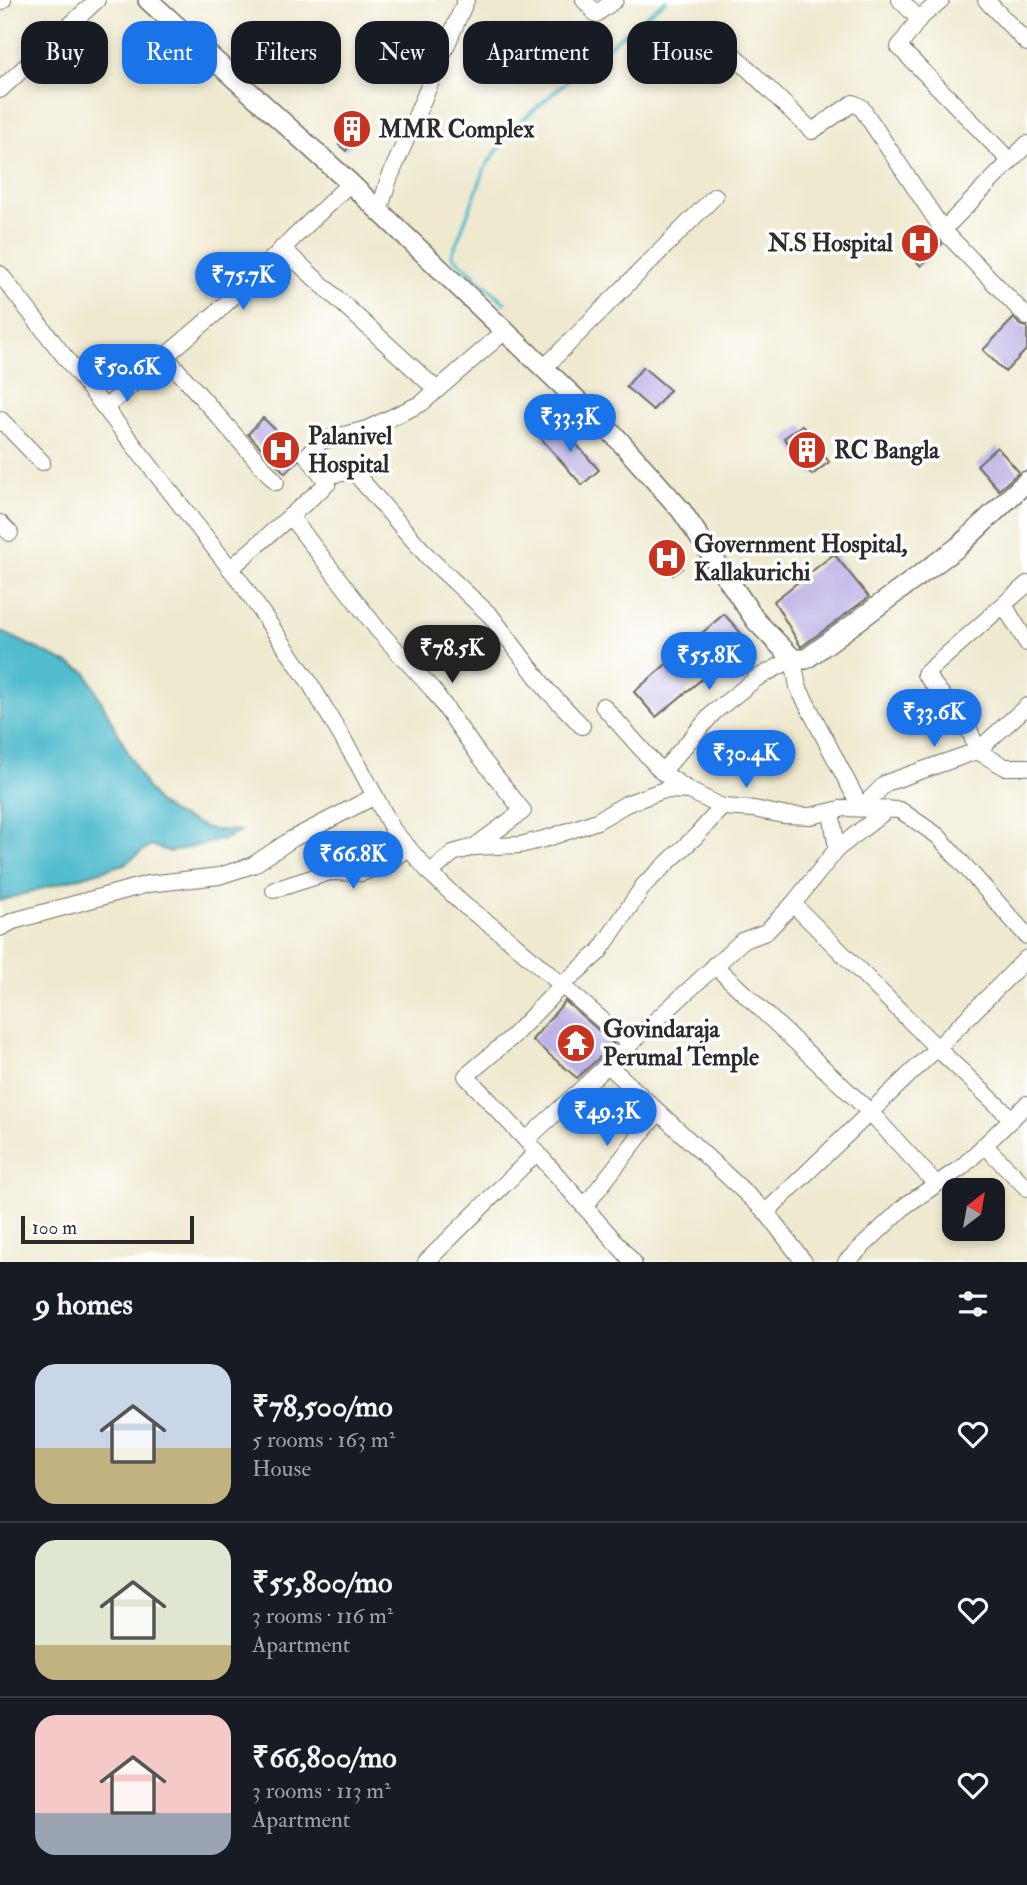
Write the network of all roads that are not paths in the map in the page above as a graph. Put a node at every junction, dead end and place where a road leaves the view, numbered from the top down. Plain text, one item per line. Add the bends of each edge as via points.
1 (97, 0) edge
2 (148, 0) edge
3 (466, 0) edge
4 (584, 0) edge
5 (615, 0) edge
6 (900, 0) edge
7 (941, 0) edge
8 (986, 0) edge
9 (919, 19) junction
10 (1027, 43) edge
11 (737, 59) edge
12 (0, 90) edge
13 (1027, 144) edge
14 (1010, 161) junction
15 (350, 183) junction
16 (715, 196) dead end
17 (379, 211) junction
18 (943, 230) junction
19 (282, 248) junction
20 (0, 274) edge
21 (13, 292) junction
22 (0, 303) edge
23 (1027, 317) edge
24 (505, 331) junction
25 (165, 356) junction
26 (544, 368) junction
27 (437, 390) junction
28 (106, 407) junction
29 (0, 419) edge
30 (42, 462) dead end
31 (322, 475) junction
32 (1027, 481) edge
33 (276, 482) dead end
34 (290, 516) junction
35 (230, 569) junction
36 (1027, 584) edge
37 (1003, 605) junction
38 (1027, 643) edge
39 (793, 659) junction
40 (603, 706) dead end
41 (1027, 706) edge
42 (582, 726) dead end
43 (977, 751) junction
44 (1027, 767) edge
45 (662, 772) junction
46 (690, 791) junction
47 (375, 796) junction
48 (722, 807) junction
49 (861, 808) junction
50 (888, 809) junction
51 (831, 812) junction
52 (408, 847) junction
53 (474, 847) junction
54 (837, 849) junction
55 (430, 873) junction
56 (274, 890) dead end
57 (793, 904) junction
58 (0, 928) edge
59 (1027, 936) edge
60 (1027, 958) edge
61 (715, 965) junction
62 (561, 986) junction
63 (630, 1044) junction
64 (937, 1048) junction
65 (607, 1065) junction
66 (1027, 1104) edge
67 (658, 1112) junction
68 (870, 1112) junction
69 (1011, 1118) junction
70 (984, 1145) junction
71 (532, 1146) junction
72 (936, 1184) junction
73 (1027, 1188) edge
74 (584, 1206) junction
75 (766, 1212) junction
76 (426, 1262) edge
77 (633, 1262) edge
78 (804, 1262) edge
79 (846, 1262) edge

1 - 12 street
2 - 15 main road
3 - 17 street
4 - 5 street via 596,13
6 - 9 street
7 - 9 street
8 - 10 street
9 - 14 street via 899,47
11 - 18 street via 812,131 853,103 861,107
13 - 14 street
14 - 18 street
15 - 17 main road
15 - 19 street
16 - 26 street
17 - 24 main road
18 - 23 street
19 - 25 street
19 - 27 street
20 - 21 street
21 - 22 street
21 - 28 street
24 - 26 main road
24 - 27 street
25 - 28 street
25 - 33 street
26 - 39 main road via 617,438 681,510 756,621
27 - 31 street via 422,403 368,429 321,441 307,456
28 - 35 street
29 - 30 street
31 - 34 street via 328,483
31 - 42 street via 354,472 429,558 491,616 547,690
32 - 39 main road via 958,547 806,659
34 - 35 street
34 - 53 street via 377,630 433,690 523,811
35 - 47 street via 308,680
36 - 37 street
37 - 38 street
37 - 43 street via 925,674 970,728
39 - 45 street via 757,678 714,712
39 - 49 street via 799,687
40 - 45 street
41 - 43 street
43 - 44 street via 1005,767
43 - 49 street via 886,783
45 - 46 street
46 - 48 street
46 - 53 street via 664,790 548,838 520,845
47 - 52 street
47 - 58 street via 253,865 219,876 148,884
48 - 51 street via 783,815
48 - 62 street via 644,886 599,952
49 - 50 street
49 - 51 street
50 - 54 street
50 - 59 street via 900,810 938,836
51 - 54 street
52 - 55 street
52 - 56 street via 392,861 361,873 330,872
53 - 55 street via 453,853
54 - 57 street
55 - 62 street
57 - 61 street via 766,932 742,941
57 - 64 street
60 - 64 street
61 - 63 street
61 - 68 street
62 - 63 street
62 - 71 street via 466,1076
63 - 65 street
64 - 68 street
64 - 69 street
65 - 67 street
65 - 71 street
66 - 69 street
67 - 74 street
67 - 75 street
68 - 72 street
68 - 75 street
69 - 70 street
70 - 72 street
70 - 73 street
71 - 74 street
71 - 76 street
72 - 79 street via 906,1205
74 - 77 street
75 - 78 street

